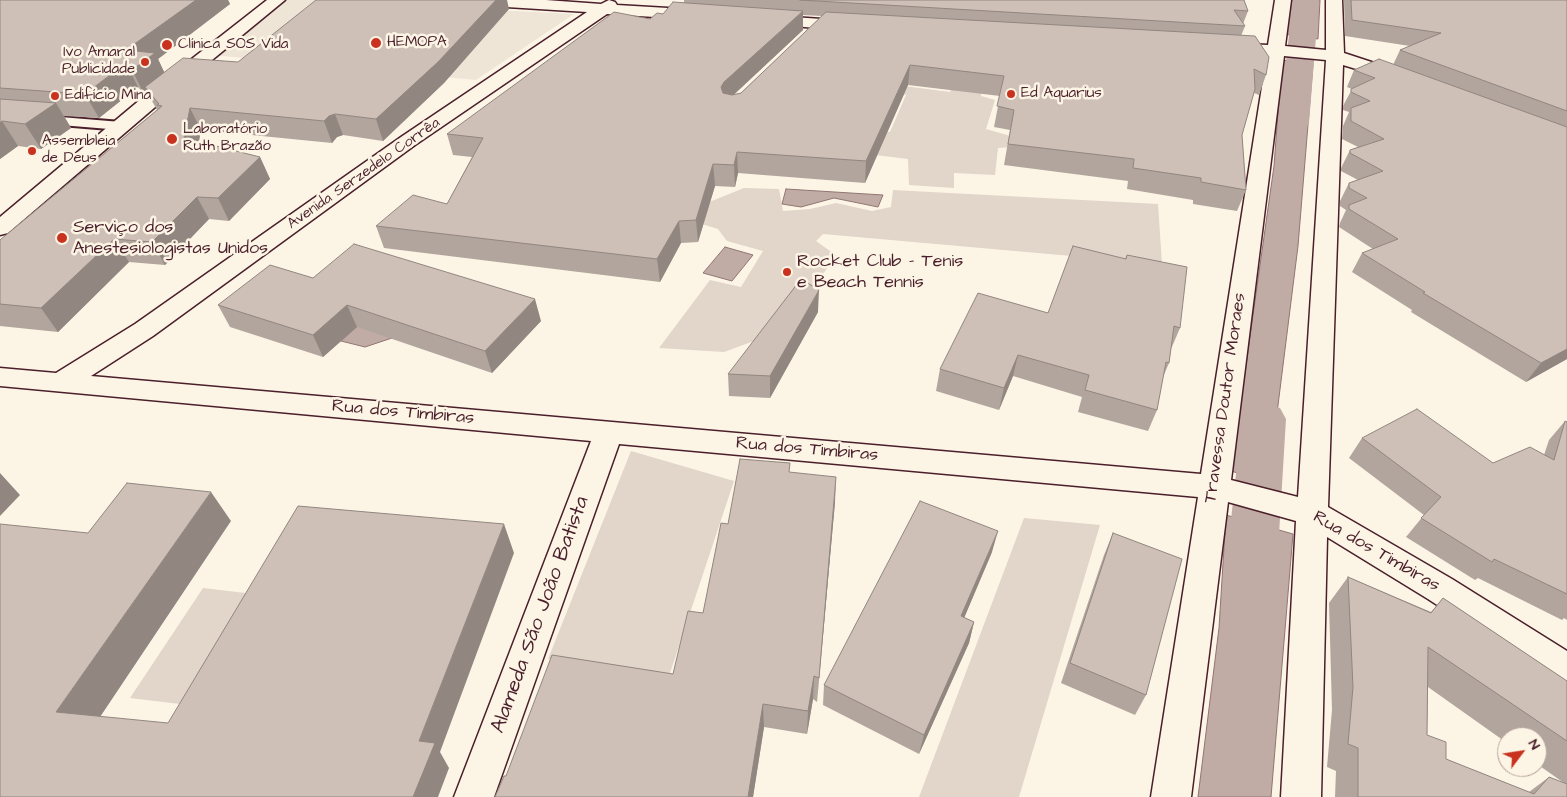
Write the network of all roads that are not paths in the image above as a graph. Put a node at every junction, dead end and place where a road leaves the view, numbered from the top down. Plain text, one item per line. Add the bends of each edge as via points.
1 (277, 0) edge
2 (474, 0) edge
3 (1283, 0) edge
4 (1334, 0) edge
5 (609, 4) edge
6 (722, 17) edge
7 (752, 19) edge
8 (821, 24) junction
9 (871, 27) edge
10 (808, 37) edge
11 (1207, 47) edge
12 (1276, 51) junction
13 (1335, 56) junction
14 (1413, 82) edge
15 (0, 116) edge
16 (121, 126) junction
17 (0, 228) edge
18 (0, 377) edge
19 (62, 381) junction
20 (609, 432) junction
21 (1214, 487) junction
22 (1312, 513) junction
23 (1567, 670) edge
24 (474, 797) edge
25 (1172, 797) edge
26 (1301, 797) edge

1 - 16 street
2 - 5 street
3 - 12 street, Travessa Doutor Moraes
4 - 13 street
5 - 6 street
5 - 19 street, Avenida Serzedelo Corrêa via 408,141 144,330
7 - 8 street
8 - 9 street
8 - 10 street
11 - 12 street
12 - 13 street
12 - 21 street, Travessa Doutor Moraes
13 - 14 street
13 - 22 street
15 - 16 lane
16 - 17 street
18 - 19 street, Rua dos Timbiras
19 - 20 street, Rua dos Timbiras
20 - 21 street, Rua dos Timbiras
20 - 24 street, Alameda São João Batista
21 - 22 street, Rua dos Timbiras
21 - 25 street, Travessa Doutor Moraes
22 - 23 street, Rua dos Timbiras
22 - 26 street

